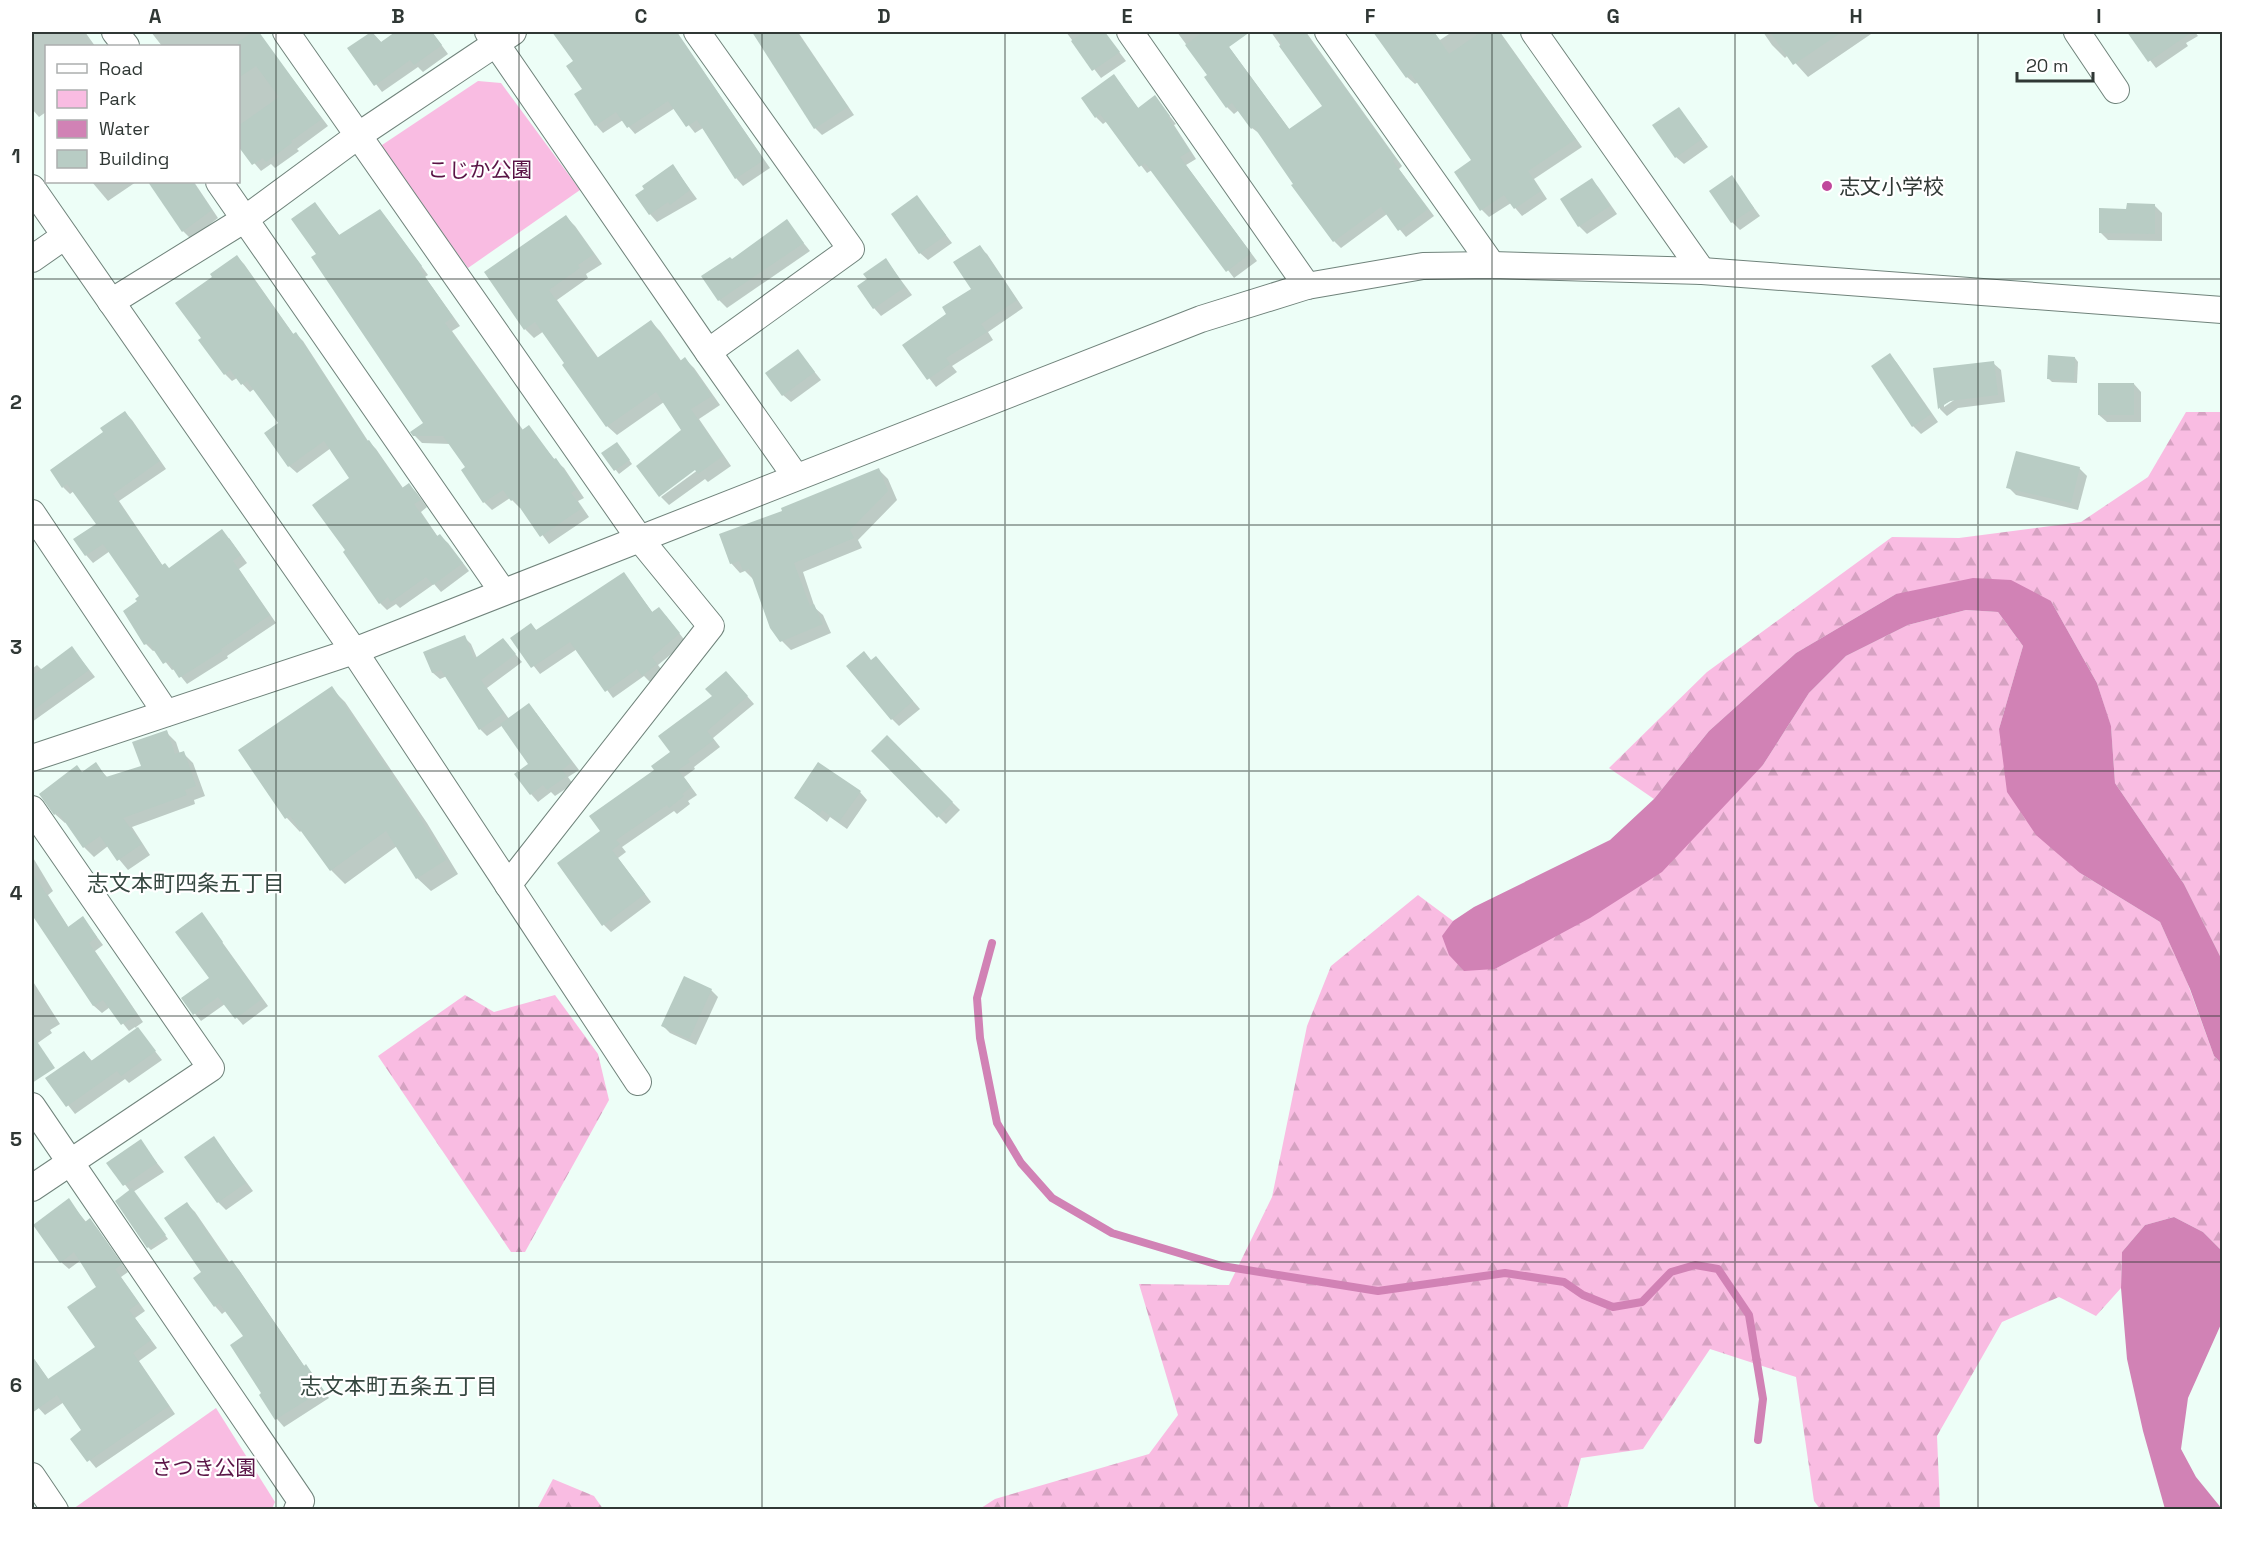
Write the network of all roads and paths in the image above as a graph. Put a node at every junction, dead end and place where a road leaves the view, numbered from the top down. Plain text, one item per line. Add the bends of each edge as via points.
1 (115, 32) edge
2 (286, 32) edge
3 (697, 32) edge
4 (1130, 32) edge
5 (1328, 32) edge
6 (1534, 32) edge
7 (2080, 33) edge
8 (499, 35) edge
9 (125, 45) edge
10 (2116, 90) dead end
11 (359, 135) junction
12 (220, 183) edge
13 (32, 188) edge
14 (245, 219) junction
15 (65, 236) junction
16 (32, 259) edge
17 (1492, 265) junction
18 (1702, 271) junction
19 (1307, 286) junction
20 (111, 302) junction
21 (2223, 310) edge
22 (708, 352) junction
23 (796, 477) junction
24 (32, 513) edge
25 (639, 538) junction
26 (503, 592) junction
27 (354, 651) junction
28 (166, 713) junction
29 (32, 758) edge
30 (32, 809) edge
31 (508, 885) junction
32 (638, 1082) dead end
33 (32, 1106) edge
34 (70, 1162) junction
35 (32, 1188) edge
36 (32, 1476) edge
37 (55, 1509) edge
38 (297, 1509) edge

1 - 9 street
2 - 11 street
3 - 22 street via 851,249
4 - 19 street
5 - 17 street
6 - 18 street
7 - 10 street
8 - 11 street
8 - 22 street
11 - 14 street
11 - 25 street
12 - 14 street
13 - 15 street
14 - 20 street
14 - 26 street
15 - 16 street
15 - 20 street
17 - 18 street
17 - 19 street via 1423,266
18 - 21 street
19 - 23 street via 1201,319
20 - 27 street
22 - 23 street
23 - 25 street
24 - 28 street
25 - 26 street
25 - 31 street via 711,626
26 - 27 street
27 - 28 street
27 - 31 street
28 - 29 street
30 - 34 street via 211,1068
31 - 32 street
33 - 34 street
34 - 35 street
34 - 38 street via 302,1501
36 - 37 street

